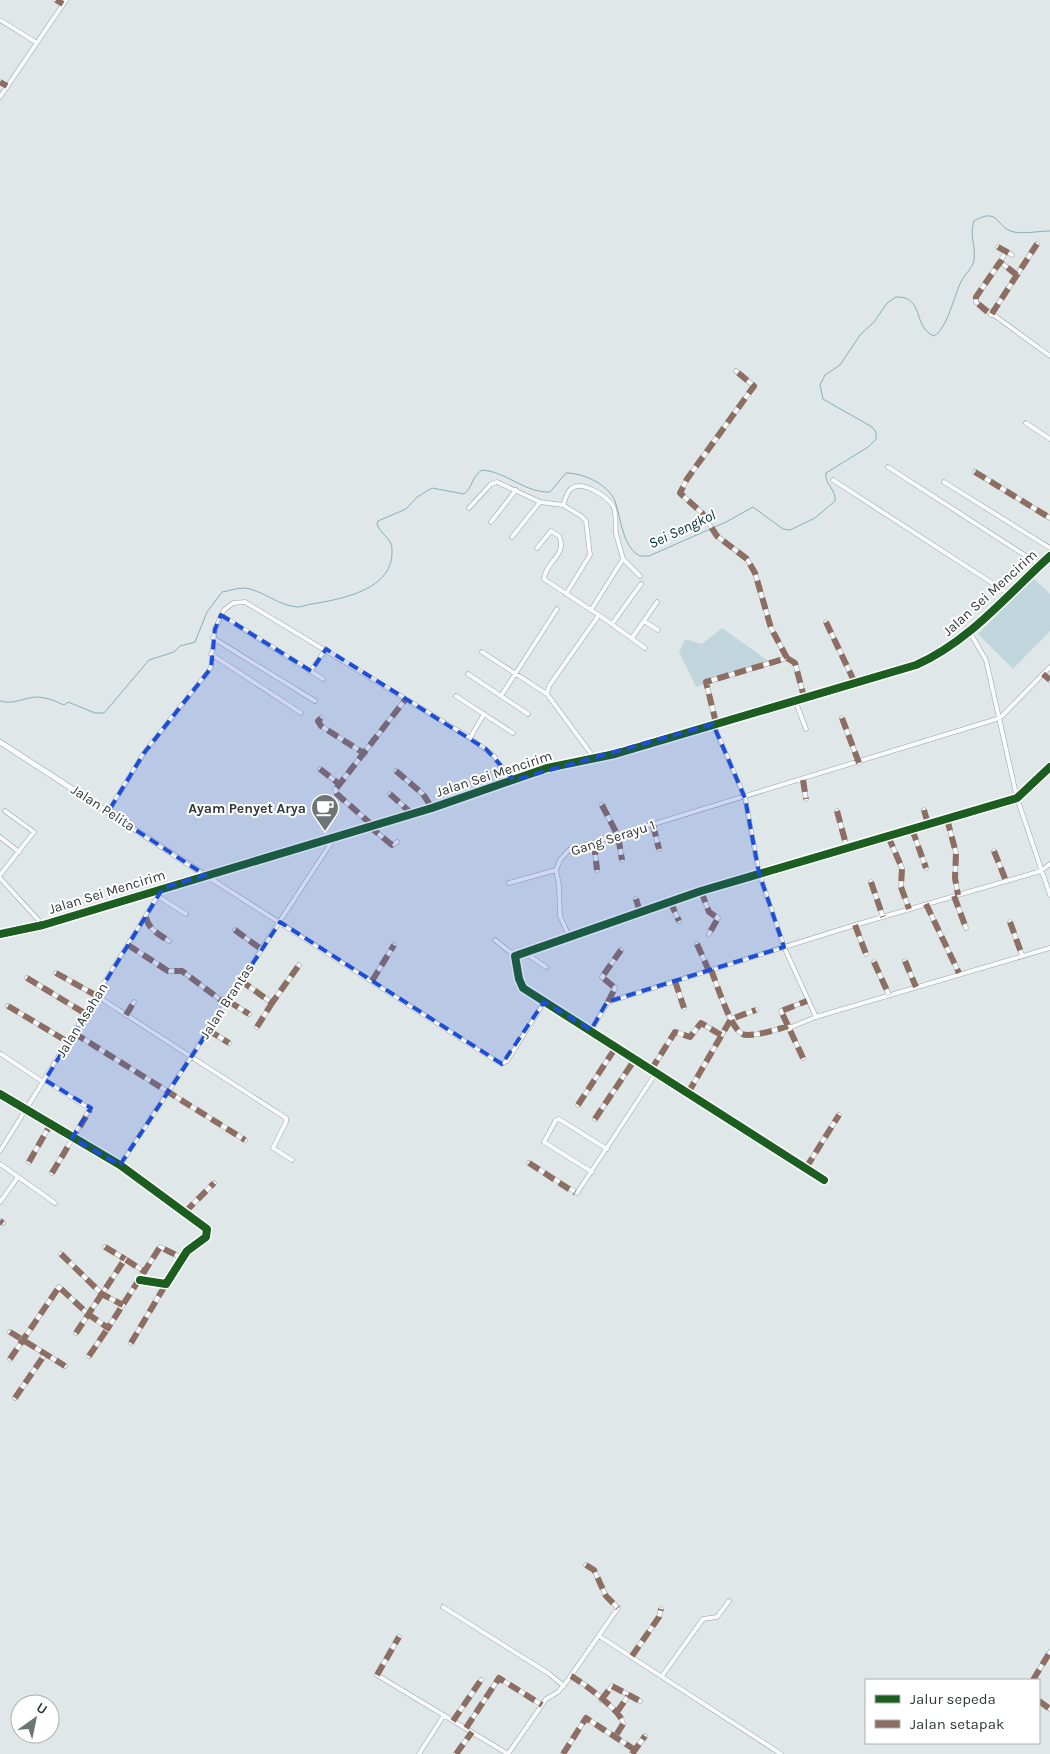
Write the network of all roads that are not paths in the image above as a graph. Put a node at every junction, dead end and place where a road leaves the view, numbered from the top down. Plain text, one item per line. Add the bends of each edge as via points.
1 (56, 0) edge
2 (64, 2) edge
3 (0, 20) edge
4 (37, 43) junction
5 (0, 82) edge
6 (7, 86) junction
7 (0, 97) edge
8 (1037, 244) dead end
9 (998, 247) dead end
10 (1006, 251) junction
11 (1012, 254) dead end
12 (1000, 262) junction
13 (1017, 275) junction
14 (991, 315) junction
15 (1050, 356) edge
16 (736, 370) dead end
17 (1026, 423) dead end
18 (1050, 439) edge
19 (888, 467) dead end
20 (975, 472) dead end
21 (833, 480) dead end
22 (944, 482) dead end
23 (516, 490) junction
24 (540, 502) junction
25 (563, 505) junction
26 (469, 508) dead end
27 (1050, 518) edge
28 (490, 522) dead end
29 (512, 537) dead end
30 (537, 548) dead end
31 (1050, 548) edge
32 (1050, 556) edge
33 (623, 560) junction
34 (1040, 565) junction
35 (640, 576) dead end
36 (641, 584) dead end
37 (566, 594) junction
38 (1009, 594) junction
39 (657, 602) dead end
40 (557, 609) dead end
41 (591, 610) junction
42 (221, 615) junction
43 (599, 615) junction
44 (644, 621) junction
45 (826, 622) dead end
46 (612, 624) junction
47 (658, 630) dead end
48 (969, 631) junction
49 (213, 638) junction
50 (632, 638) junction
51 (646, 648) dead end
52 (326, 649) junction
53 (482, 652) dead end
54 (211, 654) junction
55 (787, 658) junction
56 (1050, 667) edge
57 (312, 671) junction
58 (515, 673) junction
59 (468, 674) dead end
60 (1043, 674) junction
61 (323, 679) dead end
62 (1050, 680) edge
63 (855, 683) junction
64 (547, 694) junction
65 (456, 696) dead end
66 (501, 696) junction
67 (804, 697) junction
68 (405, 700) junction
69 (794, 700) junction
70 (315, 701) dead end
71 (301, 713) dead end
72 (484, 714) junction
73 (528, 714) dead end
74 (321, 718) dead end
75 (842, 718) dead end
76 (1000, 718) junction
77 (715, 723) junction
78 (806, 729) dead end
79 (513, 734) dead end
80 (470, 738) junction
81 (0, 742) edge
82 (365, 754) junction
83 (595, 759) junction
84 (859, 763) junction
85 (1050, 767) edge
86 (320, 769) dead end
87 (396, 771) dead end
88 (514, 780) junction
89 (803, 780) junction
90 (339, 784) junction
91 (390, 794) dead end
92 (745, 798) junction
93 (1017, 798) junction
94 (806, 799) dead end
95 (602, 805) dead end
96 (432, 808) junction
97 (924, 810) dead end
98 (837, 811) dead end
99 (5, 812) dead end
100 (108, 812) junction
101 (411, 813) junction
102 (947, 819) junction
103 (928, 824) junction
104 (654, 825) junction
105 (370, 826) junction
106 (912, 829) junction
107 (335, 836) junction
108 (618, 836) junction
109 (888, 836) junction
110 (0, 838) edge
111 (397, 842) dead end
112 (594, 843) junction
113 (847, 848) junction
114 (659, 849) dead end
115 (994, 851) dead end
116 (19, 852) junction
117 (622, 860) dead end
118 (1050, 864) edge
119 (926, 868) dead end
120 (556, 870) junction
121 (597, 870) dead end
122 (1041, 871) junction
123 (759, 874) junction
124 (205, 875) junction
125 (0, 876) edge
126 (1006, 881) junction
127 (872, 882) dead end
128 (509, 883) dead end
129 (163, 888) junction
130 (701, 891) junction
131 (1050, 895) edge
132 (956, 896) junction
133 (159, 897) junction
134 (636, 899) dead end
135 (670, 901) junction
136 (926, 904) junction
137 (909, 910) junction
138 (640, 912) junction
139 (186, 914) dead end
140 (146, 917) junction
141 (883, 917) junction
142 (679, 921) dead end
143 (280, 922) junction
144 (1010, 922) dead end
145 (43, 925) junction
146 (855, 925) junction
147 (966, 928) dead end
148 (235, 930) dead end
149 (0, 934) edge
150 (708, 934) dead end
151 (569, 936) junction
152 (169, 940) dead end
153 (495, 940) dead end
154 (696, 944) dead end
155 (128, 945) junction
156 (394, 945) dead end
157 (784, 947) junction
158 (262, 948) junction
159 (1050, 948) edge
160 (621, 950) dead end
161 (525, 953) junction
162 (866, 954) dead end
163 (1022, 955) junction
164 (515, 956) junction
165 (904, 961) dead end
166 (874, 962) dead end
167 (298, 964) dead end
168 (546, 967) dead end
169 (710, 971) junction
170 (56, 972) dead end
171 (959, 973) junction
172 (27, 978) dead end
173 (240, 980) junction
174 (372, 981) junction
175 (675, 981) junction
176 (916, 987) junction
177 (889, 995) junction
178 (97, 996) junction
179 (807, 1001) junction
180 (134, 1002) dead end
181 (227, 1002) junction
182 (544, 1002) junction
183 (608, 1002) junction
184 (272, 1003) junction
185 (8, 1006) dead end
186 (684, 1008) dead end
187 (756, 1010) dead end
188 (86, 1014) junction
189 (248, 1014) dead end
190 (126, 1015) junction
191 (816, 1017) junction
192 (731, 1019) junction
193 (257, 1027) dead end
194 (789, 1027) junction
195 (208, 1030) junction
196 (591, 1030) junction
197 (74, 1033) junction
198 (720, 1035) junction
199 (68, 1042) junction
200 (229, 1042) dead end
201 (616, 1047) junction
202 (1, 1054) edge
203 (191, 1056) junction
204 (803, 1058) dead end
205 (635, 1059) junction
206 (651, 1070) junction
207 (656, 1073) junction
208 (44, 1080) junction
209 (167, 1092) junction
210 (688, 1093) junction
211 (0, 1094) edge
212 (578, 1105) dead end
213 (25, 1110) junction
214 (839, 1115) dead end
215 (595, 1119) dead end
216 (50, 1125) junction
217 (72, 1138) junction
218 (245, 1140) dead end
219 (607, 1149) junction
220 (0, 1151) edge
221 (292, 1160) dead end
222 (28, 1162) dead end
223 (529, 1163) dead end
224 (0, 1164) edge
225 (120, 1165) junction
226 (806, 1168) junction
227 (592, 1172) junction
228 (52, 1173) dead end
229 (18, 1177) junction
230 (824, 1180) dead end
231 (214, 1183) dead end
232 (0, 1202) edge
233 (55, 1202) dead end
234 (185, 1212) junction
235 (105, 1247) dead end
236 (61, 1254) dead end
237 (182, 1258) junction
238 (125, 1259) junction
239 (145, 1272) junction
240 (140, 1280) junction
241 (166, 1284) junction
242 (102, 1294) junction
243 (123, 1306) junction
244 (88, 1314) junction
245 (108, 1328) junction
246 (10, 1332) dead end
247 (76, 1333) dead end
248 (23, 1340) junction
249 (131, 1343) dead end
250 (44, 1354) junction
251 (89, 1356) dead end
252 (10, 1359) dead end
253 (65, 1366) dead end
254 (15, 1398) dead end
255 (586, 1565) dead end
256 (729, 1602) dead end
257 (443, 1607) dead end
258 (661, 1609) dead end
259 (399, 1636) dead end
260 (599, 1636) junction
261 (1050, 1652) edge
262 (632, 1656) junction
263 (571, 1676) junction
264 (662, 1676) junction
265 (1034, 1679) edge
266 (480, 1680) dead end
267 (564, 1686) junction
268 (628, 1696) junction
269 (601, 1700) junction
270 (640, 1701) dead end
271 (542, 1705) junction
272 (617, 1712) junction
273 (444, 1715) junction
274 (453, 1721) junction
275 (466, 1728) junction
276 (472, 1732) junction
277 (645, 1736) dead end
278 (616, 1737) junction
279 (634, 1752) edge
280 (419, 1754) edge
281 (456, 1754) edge
282 (508, 1754) edge
283 (563, 1754) edge
284 (781, 1754) edge

1 - 2 street
2 - 4 street
3 - 4 street
4 - 6 street
5 - 6 street
6 - 7 street
8 - 13 street
9 - 10 street
10 - 11 street
10 - 12 street
12 - 13 street
12 - 14 street via 975,300
13 - 14 street
14 - 15 street
16 - 55 street via 754,386 680,490 712,530 747,559 755,573 771,628
17 - 18 street
19 - 34 street
20 - 27 street
21 - 38 street
22 - 31 street
23 - 24 street
23 - 26 street via 494,482
23 - 28 street
24 - 25 street
24 - 29 street
25 - 33 street via 569,491 575,487 584,487 611,503
25 - 37 street via 586,521 590,551
30 - 37 street via 551,531 559,536 561,551 544,579
32 - 34 street, Jalan Sei Mencirim
33 - 35 street
33 - 41 street
34 - 38 street, Jalan Sei Mencirim
36 - 46 street
37 - 41 street
38 - 48 street, Jalan Sei Mencirim
39 - 44 street
40 - 58 street
41 - 43 street
42 - 49 street
42 - 52 street via 233,603 245,602
42 - 57 street
43 - 46 street
43 - 64 street via 549,686
44 - 47 street
44 - 50 street
45 - 63 street
46 - 50 street
48 - 63 street, Jalan Sei Mencirim via 930,659
48 - 76 street via 986,660
49 - 54 street
49 - 70 street
50 - 51 street
52 - 57 street
52 - 68 street
53 - 58 street
54 - 71 street
54 - 100 street via 210,668 204,679 144,753
55 - 67 street via 795,663
55 - 77 street via 706,682
56 - 60 street
57 - 61 street
58 - 64 street
58 - 66 street
59 - 66 street
60 - 62 street
60 - 76 street
63 - 67 street, Jalan Sei Mencirim
64 - 83 street
65 - 72 street
66 - 73 street
67 - 69 street, Jalan Sei Mencirim
68 - 80 street
68 - 82 street
69 - 77 street, Jalan Sei Mencirim
69 - 78 street
72 - 79 street
72 - 80 street
74 - 82 street via 318,721 322,726
75 - 84 street
76 - 84 street, Gang Serayu 1
76 - 93 street
77 - 83 street, Jalan Sei Mencirim
77 - 92 street
80 - 88 street via 494,756
81 - 100 street, Jalan Pelita
82 - 90 street
83 - 88 street, Jalan Sei Mencirim via 547,768
84 - 89 street, Gang Serayu 1
85 - 93 street
86 - 90 street
87 - 96 street via 423,794
88 - 96 street, Jalan Sei Mencirim
89 - 92 street, Gang Serayu 1
89 - 94 street
90 - 105 street via 335,792
91 - 101 street
92 - 104 street, Gang Serayu 1
92 - 123 street
93 - 102 street
93 - 122 street
95 - 108 street
96 - 101 street, Jalan Sei Mencirim
97 - 103 street
98 - 113 street
99 - 116 street via 34,832
100 - 124 street, Jalan Pelita
101 - 105 street, Jalan Sei Mencirim
102 - 103 street
102 - 132 street via 956,852
103 - 106 street
104 - 108 street, Gang Serayu 1
104 - 114 street
105 - 107 street, Jalan Sei Mencirim
105 - 111 street via 392,845
106 - 109 street
106 - 119 street
107 - 124 street, Jalan Sei Mencirim
107 - 143 street, Jalan Brantas
108 - 112 street, Gang Serayu 1
108 - 117 street
109 - 113 street
109 - 137 street via 902,868 901,887
110 - 116 street
112 - 120 street, Gang Serayu 1 via 569,850
112 - 121 street
113 - 123 street
115 - 126 street
116 - 125 street
118 - 122 street
120 - 128 street
120 - 151 street via 560,885 560,916
122 - 126 street
122 - 131 street
123 - 130 street
123 - 157 street
124 - 129 street, Jalan Sei Mencirim
124 - 143 street
125 - 145 street
126 - 132 street
127 - 141 street
129 - 133 street, Jalan Asahan
129 - 145 street, Jalan Sei Mencirim
130 - 135 street
130 - 150 street via 709,912 718,918
132 - 136 street
132 - 147 street
133 - 139 street
133 - 140 street, Jalan Asahan
134 - 138 street
135 - 138 street
135 - 142 street
136 - 137 street
136 - 171 street
137 - 141 street
138 - 151 street
140 - 152 street via 148,925
140 - 155 street, Jalan Asahan
141 - 146 street
143 - 158 street, Jalan Brantas
143 - 174 street
144 - 163 street
145 - 149 street, Jalan Sei Mencirim
146 - 157 street
146 - 162 street
148 - 158 street
151 - 161 street
153 - 164 street
154 - 169 street
155 - 178 street, Jalan Asahan
155 - 181 street via 168,971 182,971
156 - 174 street
157 - 169 street
157 - 179 street
158 - 173 street, Jalan Brantas
159 - 163 street
160 - 183 street via 602,977 615,988
161 - 164 street
161 - 168 street
163 - 171 street
164 - 182 street via 520,984
165 - 176 street
166 - 177 street
167 - 184 street
169 - 175 street
169 - 192 street
170 - 178 street
171 - 176 street
172 - 188 street
173 - 181 street, Jalan Brantas
173 - 184 street
174 - 182 street via 502,1064
175 - 183 street
175 - 186 street
176 - 177 street
177 - 191 street
178 - 188 street, Jalan Asahan
178 - 190 street
179 - 191 street
179 - 194 street via 782,1011
180 - 190 street
181 - 189 street
181 - 195 street, Jalan Brantas
182 - 196 street
183 - 196 street
184 - 193 street
185 - 199 street
187 - 192 street
188 - 197 street, Jalan Asahan
190 - 203 street
191 - 194 street
192 - 194 street via 743,1034
192 - 198 street
194 - 204 street
195 - 200 street
195 - 203 street, Jalan Brantas
196 - 201 street
197 - 199 street, Jalan Asahan
197 - 209 street
198 - 206 street via 701,1023 690,1037 675,1032
198 - 210 street
199 - 208 street, Jalan Asahan
201 - 205 street
201 - 212 street
202 - 208 street
203 - 209 street, Jalan Brantas
203 - 221 street via 286,1118 273,1148
205 - 206 street
205 - 215 street
206 - 207 street
207 - 210 street
207 - 219 street
208 - 213 street, Jalan Asahan
208 - 217 street via 90,1108
209 - 218 street
209 - 225 street, Jalan Brantas
210 - 226 street
211 - 213 street
213 - 216 street
213 - 220 street, Jalan Asahan
214 - 226 street
216 - 217 street
216 - 222 street
217 - 225 street
217 - 228 street
219 - 227 street
219 - 227 street via 556,1120 544,1142
223 - 227 street via 575,1193
224 - 229 street
225 - 234 street
226 - 230 street
229 - 232 street
229 - 233 street
231 - 234 street
234 - 237 street via 208,1232
235 - 238 street
236 - 242 street
237 - 239 street via 161,1247
237 - 241 street
238 - 239 street
238 - 242 street
239 - 240 street
240 - 241 street
240 - 243 street
241 - 249 street
242 - 243 street
242 - 244 street
243 - 245 street
244 - 245 street
244 - 247 street
244 - 248 street via 59,1286
245 - 251 street
246 - 248 street
248 - 250 street
248 - 252 street
250 - 253 street
250 - 254 street
255 - 260 street via 594,1570 606,1596 618,1607
256 - 264 street via 717,1617 700,1622
257 - 267 street
258 - 262 street
259 - 273 street via 376,1675
260 - 262 street
260 - 263 street
261 - 265 street
262 - 264 street
263 - 267 street
263 - 269 street
264 - 284 street
266 - 274 street
267 - 271 street
268 - 269 street via 612,1686
268 - 270 street
268 - 272 street
269 - 272 street
271 - 275 street via 499,1678
271 - 282 street
272 - 278 street via 624,1721
273 - 274 street
273 - 280 street
274 - 275 street
275 - 276 street
276 - 281 street
276 - 282 street
277 - 279 street
278 - 279 street
278 - 283 street via 586,1718

